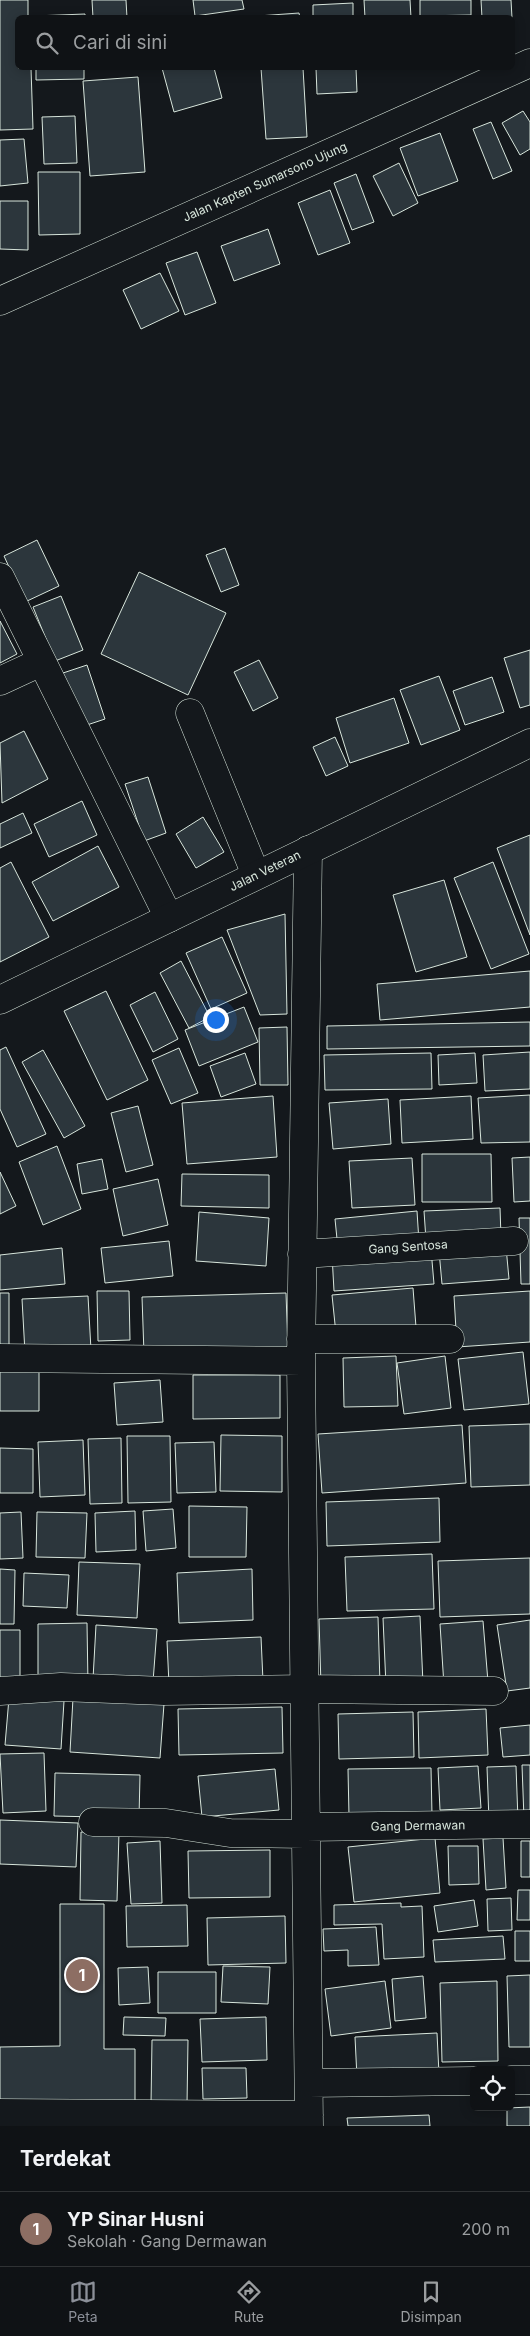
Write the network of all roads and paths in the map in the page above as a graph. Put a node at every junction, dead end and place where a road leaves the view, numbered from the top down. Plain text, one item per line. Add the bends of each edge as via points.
1 (530, 63) edge
2 (514, 70) edge
3 (515, 70) edge
4 (0, 300) edge
5 (0, 577) edge
6 (41, 662) junction
7 (0, 681) edge
8 (190, 712) dead end
9 (530, 743) edge
10 (308, 850) junction
11 (256, 876) junction
12 (168, 918) junction
13 (0, 1000) edge
14 (514, 1240) dead end
15 (302, 1254) junction
16 (450, 1340) dead end
17 (301, 1350) junction
18 (0, 1358) edge
19 (305, 1689) junction
20 (0, 1691) edge
21 (494, 1691) dead end
22 (93, 1822) dead end
23 (530, 1824) edge
24 (305, 1831) junction
25 (515, 2080) edge
26 (530, 2080) edge
27 (470, 2081) edge
28 (309, 2083) junction
29 (0, 2113) edge
30 (309, 2121) edge

1 - 3 street, Jalan Kapten Sumarsono Ujung
2 - 4 street, Jalan Kapten Sumarsono Ujung
5 - 6 street
6 - 7 street
6 - 12 street
8 - 11 street
9 - 10 street, Jalan Veteran
10 - 11 street, Jalan Veteran
10 - 15 street
11 - 12 street, Jalan Veteran
12 - 13 street, Jalan Veteran
14 - 15 street, Gang Sentosa
15 - 17 street
16 - 17 street
17 - 18 street
17 - 19 street
19 - 20 street via 164,1691 60,1687
19 - 21 street
19 - 24 street
22 - 24 street, Gang Dermawan via 166,1823 230,1833
23 - 24 street, Gang Dermawan
24 - 28 street
25 - 26 street
27 - 28 street
28 - 30 street
29 - 30 street

